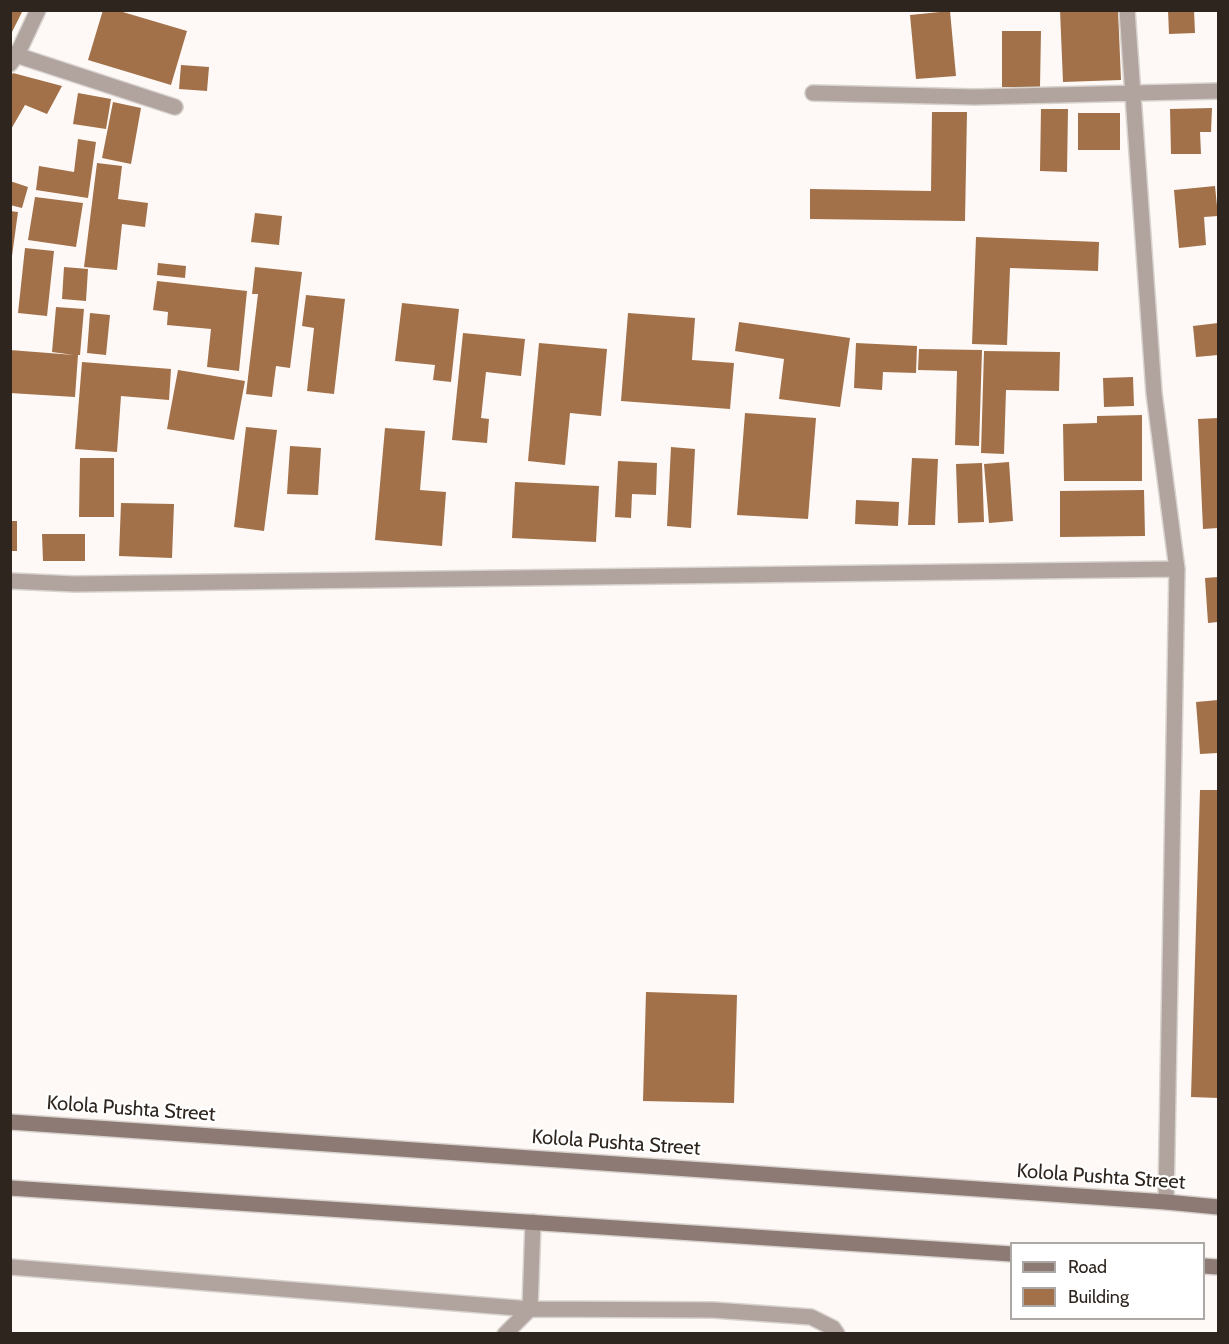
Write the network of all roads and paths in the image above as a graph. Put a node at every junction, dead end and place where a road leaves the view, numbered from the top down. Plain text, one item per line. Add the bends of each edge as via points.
1 (38, 10) edge
2 (1127, 10) edge
3 (13, 57) edge
4 (1218, 91) edge
5 (1134, 92) junction
6 (813, 93) dead end
7 (175, 107) dead end
8 (1177, 569) junction
9 (10, 581) edge
10 (10, 1122) edge
11 (10, 1188) edge
12 (1166, 1202) junction
13 (1218, 1207) edge
14 (533, 1222) junction
15 (1010, 1254) edge
16 (10, 1267) edge
17 (531, 1309) junction
18 (505, 1334) edge
19 (837, 1334) edge

1 - 3 street
2 - 5 street
3 - 7 street
4 - 5 street
5 - 6 street via 975,97
5 - 8 street via 1154,393
8 - 9 street via 75,584
8 - 12 street
10 - 12 main road, Kolola Pushta Street
11 - 14 main road
12 - 13 main road, Kolola Pushta Street
14 - 15 main road
14 - 17 street
16 - 17 street
17 - 18 street
17 - 19 street via 713,1310 811,1317

